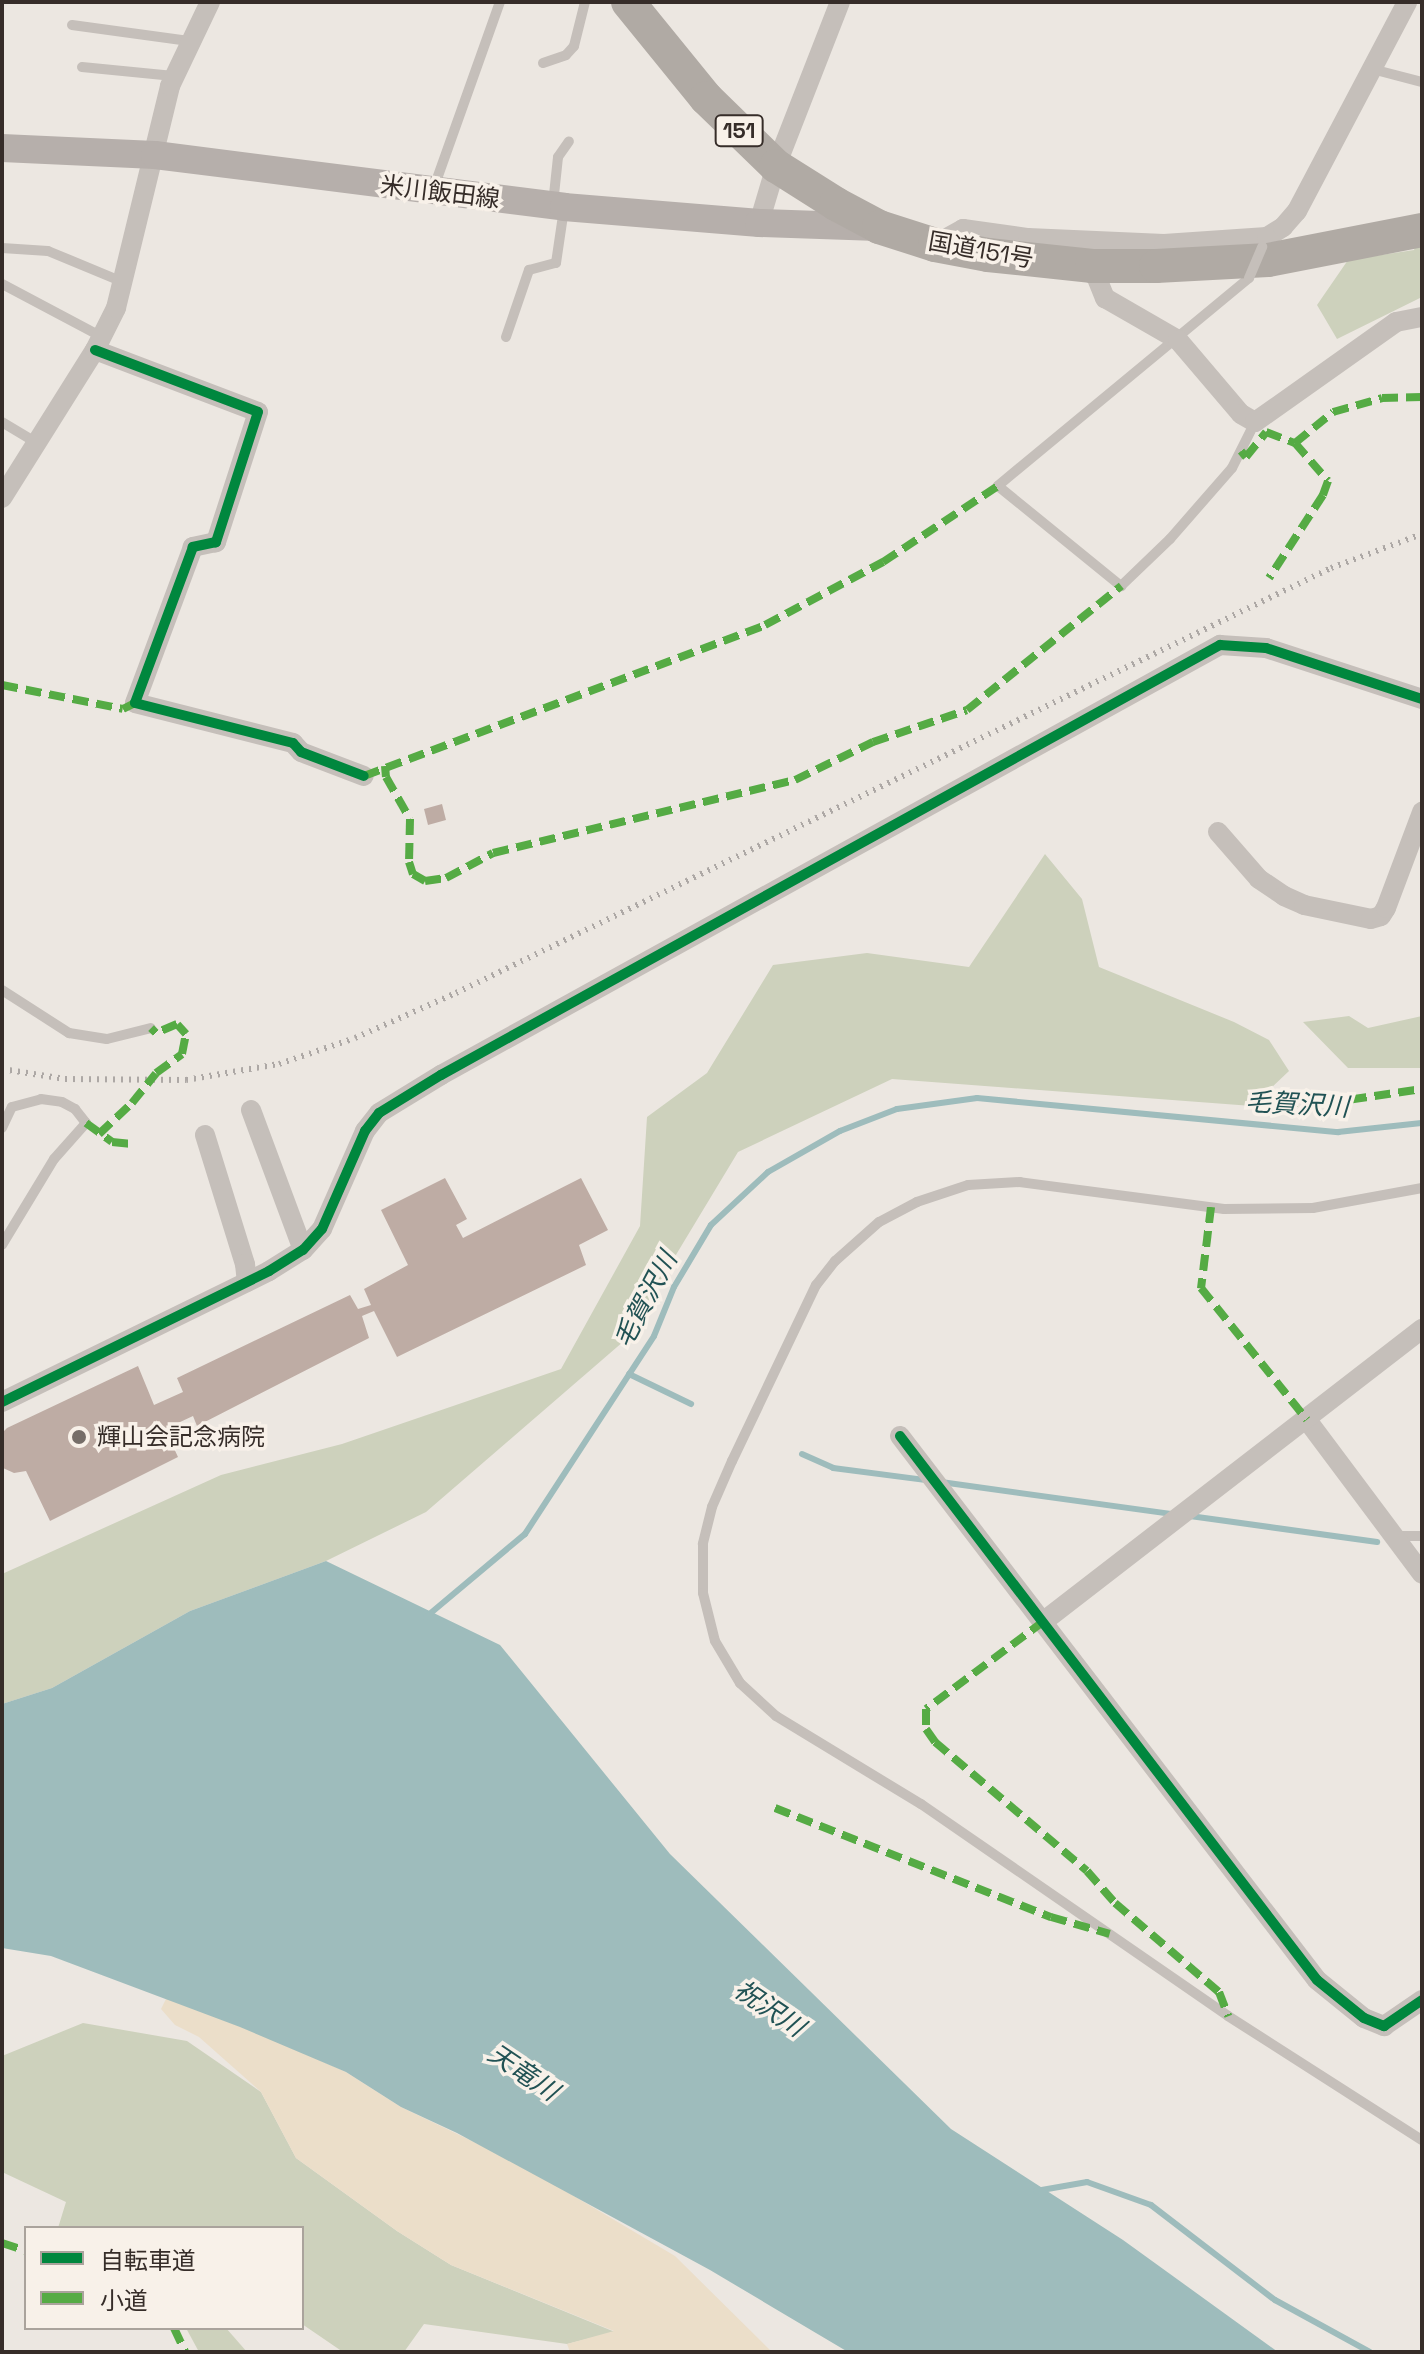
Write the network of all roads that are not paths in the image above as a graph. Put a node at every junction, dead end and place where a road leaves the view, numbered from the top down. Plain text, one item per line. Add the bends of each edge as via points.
1 (210, 2) edge
2 (500, 2) edge
3 (585, 2) edge
4 (628, 2) edge
5 (840, 2) edge
6 (1407, 2) edge
7 (72, 25) dead end
8 (189, 41) junction
9 (543, 63) dead end
10 (82, 67) dead end
11 (1370, 68) junction
12 (174, 76) junction
13 (1422, 82) edge
14 (569, 141) dead end
15 (2, 148) edge
16 (155, 155) junction
17 (776, 166) junction
18 (433, 192) junction
19 (559, 207) junction
20 (759, 223) junction
21 (879, 227) junction
22 (1422, 230) edge
23 (1264, 242) junction
24 (935, 245) junction
25 (2, 248) edge
26 (1092, 266) junction
27 (123, 282) junction
28 (2, 284) edge
29 (1422, 317) edge
30 (506, 337) dead end
31 (1178, 340) junction
32 (99, 344) junction
33 (2, 422) edge
34 (1255, 422) junction
35 (37, 443) junction
36 (2, 498) edge
37 (1422, 699) edge
38 (364, 776) dead end
39 (1422, 812) edge
40 (1218, 832) dead end
41 (2, 990) edge
42 (151, 1028) dead end
43 (251, 1110) dead end
44 (2, 1128) edge
45 (205, 1135) dead end
46 (1422, 1188) edge
47 (2, 1245) edge
48 (303, 1250) junction
49 (247, 1282) junction
50 (1422, 1329) edge
51 (2, 1402) edge
52 (1307, 1420) junction
53 (900, 1436) dead end
54 (1392, 1536) junction
55 (1422, 1536) edge
56 (1422, 1574) edge
57 (1044, 1621) junction
58 (1422, 2000) edge
59 (1422, 2140) edge

1 - 8 street
2 - 18 lane
3 - 9 lane via 574,46 555,61
4 - 17 highway, 国道151号 / 151 via 706,98
5 - 17 street
6 - 11 street
7 - 8 lane
8 - 12 street
10 - 12 lane
11 - 13 lane
11 - 23 street via 1297,211
12 - 16 street
14 - 19 lane via 558,157
15 - 16 main road, 米川飯田線
16 - 18 main road, 米川飯田線
16 - 27 street via 145,177
17 - 20 street
17 - 21 highway, 国道151号 / 151
18 - 19 main road, 米川飯田線
19 - 20 main road, 米川飯田線
19 - 30 lane via 556,263 529,270
20 - 21 main road, 米川飯田線
21 - 24 highway, 国道151号 / 151
22 - 26 highway, 国道151号 / 151 via 1268,260
23 - 24 street via 1137,243 963,229
23 - 31 lane, bridge via 1249,278
24 - 26 highway, 国道151号 / 151
25 - 27 lane via 48,251
26 - 31 street via 1105,298
27 - 32 street
28 - 32 lane
29 - 34 street via 1396,322
31 - 34 street via 1241,414
31 - 34 lane via 998,486 1121,586 1232,468
32 - 35 street
32 - 38 street via 258,412 216,542 193,547 135,703 293,743 301,752
33 - 35 lane
35 - 36 street
37 - 48 street via 1266,648 1220,645 379,1113 365,1131 322,1229
39 - 40 street via 1386,908 1371,919 1284,896 1259,879
41 - 42 lane via 69,1033 107,1039
43 - 48 street
44 - 47 lane via 12,1107 41,1099 62,1102 86,1123 54,1159
45 - 49 street
46 - 59 lane via 1313,1208 1224,1209 1007,1183 968,1185 879,1222 816,1285 712,1507 703,1593 715,1641 740,1683 776,1716 921,1804 1228,2016
48 - 49 street
49 - 51 street
50 - 52 street
52 - 54 street
52 - 57 street
53 - 57 street
54 - 55 lane
54 - 56 street
57 - 58 street via 1317,1980 1364,2018 1384,2026

